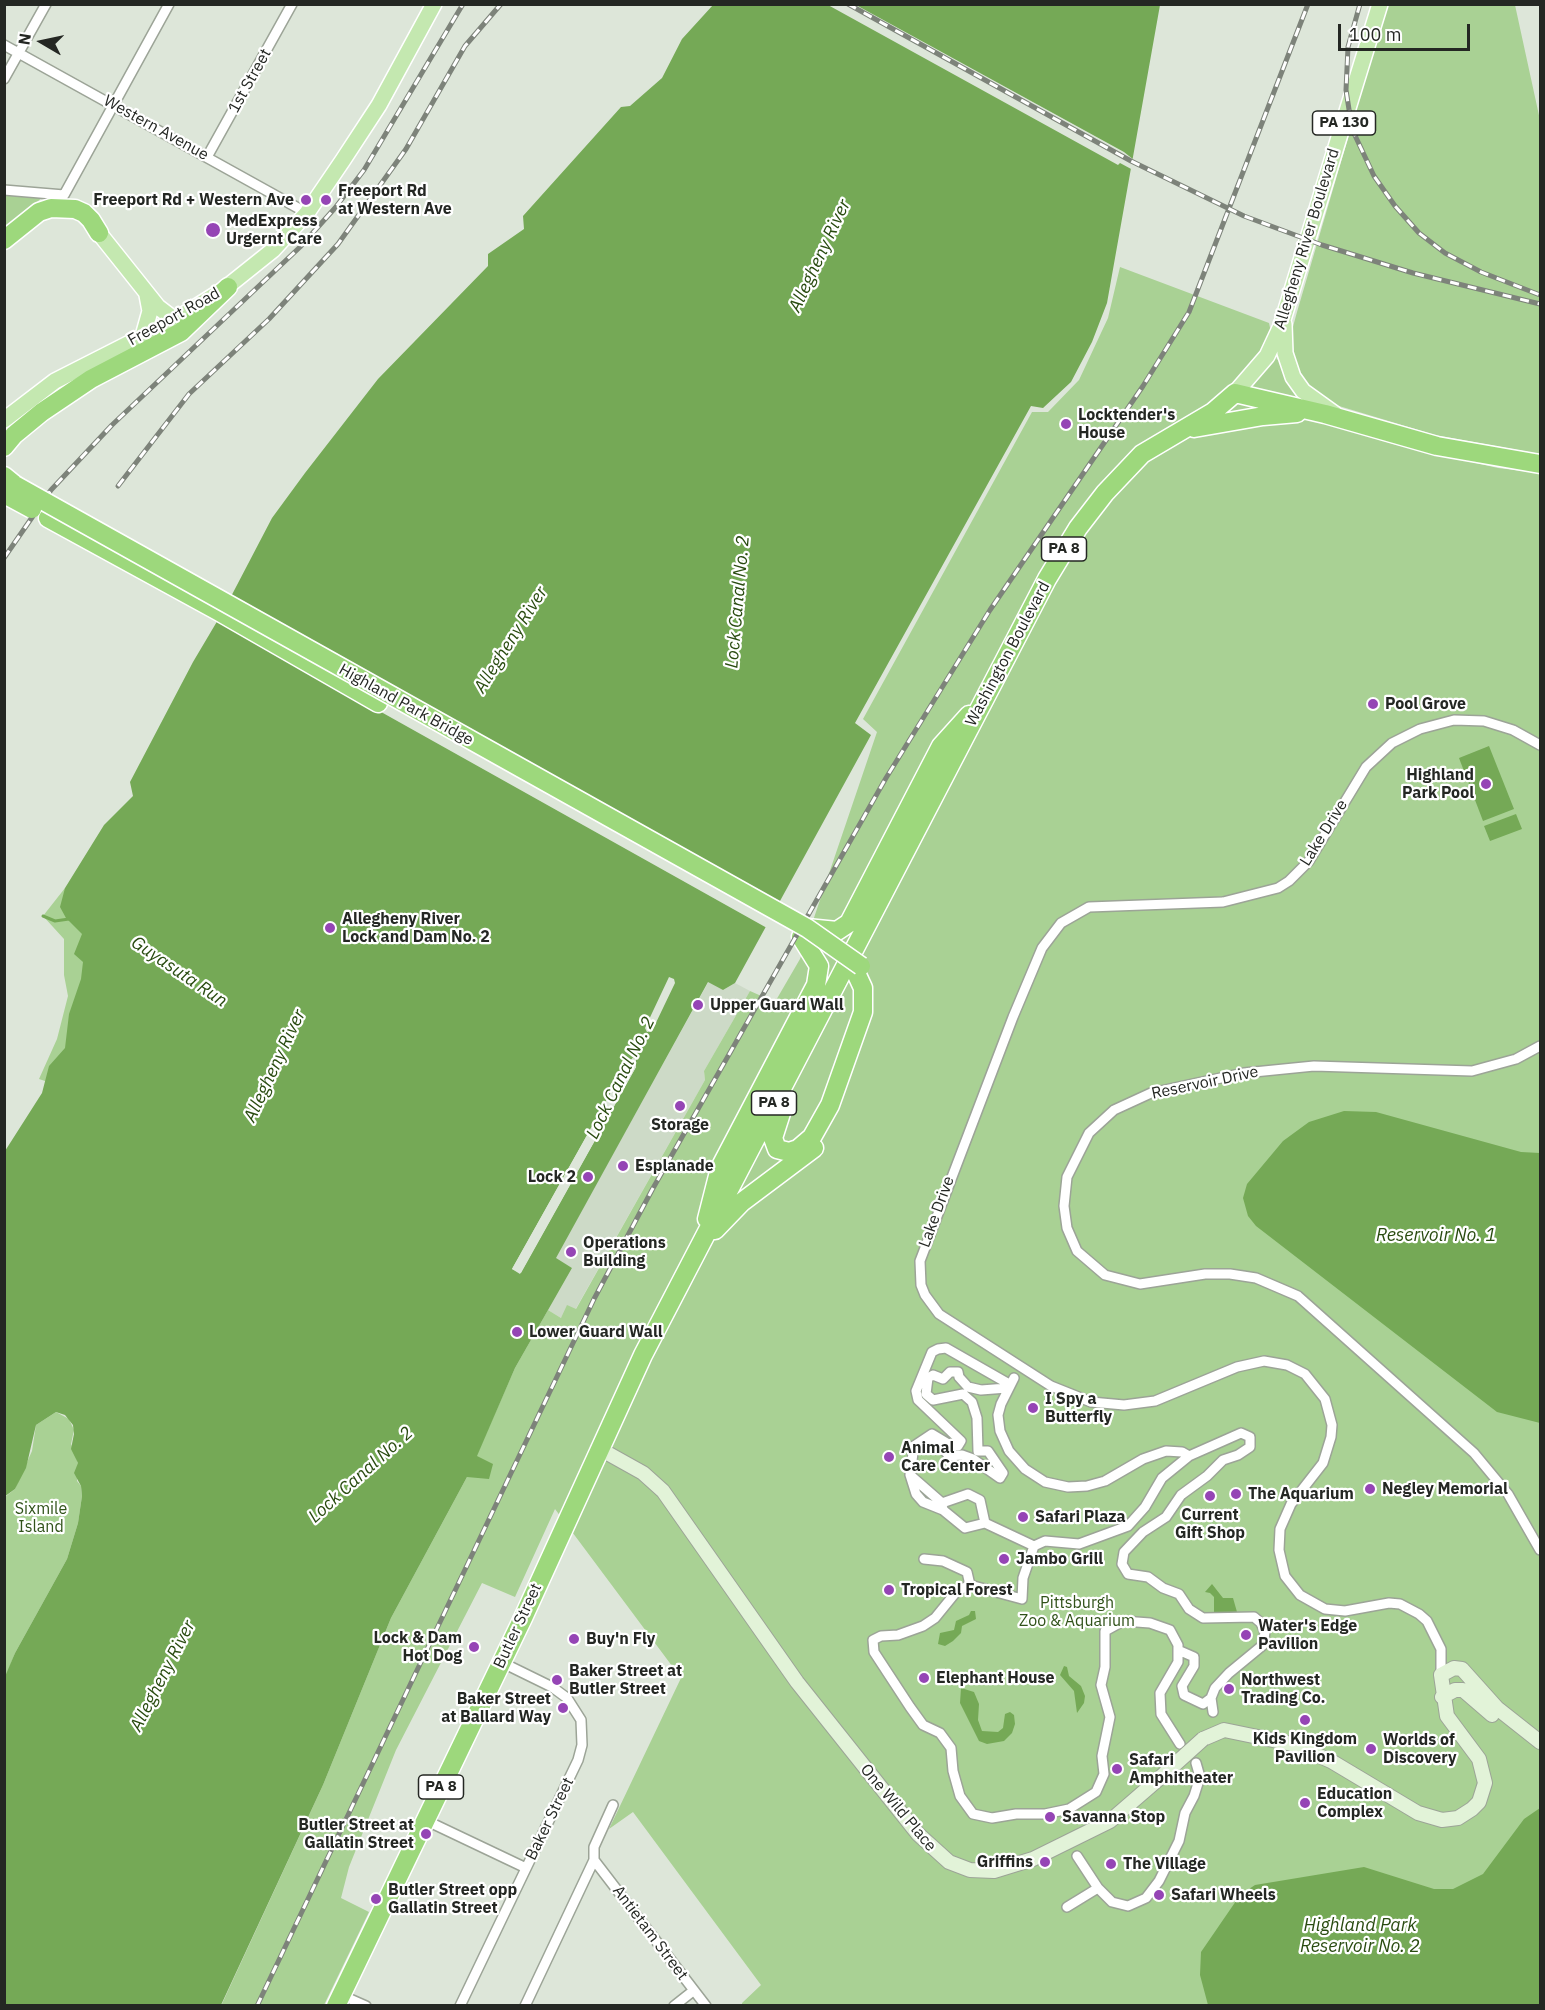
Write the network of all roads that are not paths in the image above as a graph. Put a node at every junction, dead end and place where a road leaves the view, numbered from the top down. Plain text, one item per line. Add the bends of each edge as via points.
1 (45, 4) edge
2 (169, 4) edge
3 (292, 4) edge
4 (434, 4) edge
5 (1380, 4) edge
6 (4, 45) edge
7 (19, 53) junction
8 (4, 79) edge
9 (113, 105) junction
10 (207, 157) junction
11 (4, 190) edge
12 (307, 213) junction
13 (99, 233) junction
14 (4, 240) edge
15 (4, 249) edge
16 (138, 279) junction
17 (228, 287) junction
18 (146, 293) junction
19 (1285, 315) junction
20 (175, 320) junction
21 (142, 336) junction
22 (1235, 393) junction
23 (1333, 416) junction
24 (4, 420) edge
25 (1177, 431) junction
26 (4, 447) edge
27 (1540, 464) edge
28 (7, 484) edge
29 (986, 696) junction
30 (1540, 745) edge
31 (804, 933) junction
32 (856, 967) junction
33 (1540, 1046) edge
34 (699, 1246) junction
35 (966, 1359) junction
36 (958, 1372) junction
37 (1010, 1383) junction
38 (922, 1444) junction
39 (600, 1449) junction
40 (1190, 1456) junction
41 (942, 1507) junction
42 (985, 1523) junction
43 (1034, 1546) junction
44 (1540, 1550) edge
45 (924, 1558) dead end
46 (970, 1585) junction
47 (1178, 1650) junction
48 (501, 1662) junction
49 (1441, 1675) junction
50 (1442, 1697) junction
51 (1211, 1698) junction
52 (1212, 1712) dead end
53 (1180, 1744) dead end
54 (1540, 1744) edge
55 (1196, 1763) dead end
56 (613, 1805) dead end
57 (425, 1820) junction
58 (1077, 1856) dead end
59 (594, 1860) junction
60 (526, 1868) junction
61 (1098, 1888) junction
62 (1067, 1907) dead end
63 (693, 1991) junction
64 (338, 2000) edge
65 (366, 2006) edge
66 (460, 2006) edge
67 (525, 2006) edge
68 (674, 2006) edge
69 (706, 2006) edge

1 - 7 street
2 - 9 street
3 - 10 street, 1st Street
4 - 12 main road, Freeport Road via 379,105
5 - 19 main road, Allegheny River Boulevard / PA 130
6 - 7 street, Western Avenue
7 - 8 street
7 - 9 street, Western Avenue
9 - 10 street, Western Avenue
9 - 11 street via 64,195
10 - 12 street, Western Avenue
12 - 17 main road, Freeport Road via 273,250
13 - 14 highway via 84,213 64,207 39,212
13 - 15 highway via 80,222 56,217 43,219
13 - 16 main road
16 - 18 main road
16 - 20 main road via 166,304
17 - 20 main road, Freeport Road
17 - 26 highway via 181,332 91,379 42,412
18 - 20 main road
18 - 21 main road via 150,311
19 - 22 main road, Allegheny River Boulevard / PA 130 via 1267,356
19 - 23 main road via 1285,353 1293,377
20 - 21 main road, Freeport Road
21 - 24 main road, Freeport Road via 55,381
22 - 23 highway, PA 8
22 - 25 highway, Washington Boulevard / PA 8 via 1214,412
23 - 25 highway, PA 8 via 1263,416
23 - 27 highway, PA 8 via 1452,449
25 - 29 highway, Washington Boulevard / PA 8 via 1126,468 1078,528
28 - 31 highway, Highland Park Bridge, bridge
29 - 31 highway via 941,746 849,923 837,931
29 - 32 highway, Washington Boulevard / PA 8
30 - 49 street, Lake Drive via 1513,730 1484,722 1454,720 1420,729 1392,743 1366,767 1309,861 1278,888 1204,904 1089,907 1060,923 1042,948 1012,1017 920,1261 921,1285 939,1314 1051,1386 1091,1402 1124,1405 1155,1401 1237,1367 1264,1361 1287,1365 1305,1374 1325,1399 1332,1425 1323,1463 1291,1504 1280,1529 1278,1550 1285,1575 1300,1595 1325,1609 1345,1611 1389,1603 1411,1608 1427,1621 1441,1649
31 - 32 highway, Highland Park Bridge
31 - 34 highway via 819,966 816,985 720,1168
32 - 32 highway via 864,994 862,1017 826,1114 802,1146 780,1151 774,1143 776,1125
32 - 34 highway, Washington Boulevard / PA 8
32 - 34 highway via 871,984 872,1013 829,1127 808,1154 742,1202
33 - 44 street, Reservoir Drive via 1525,1055 1472,1071 1304,1066 1244,1072 1151,1093 1114,1110 1089,1133 1067,1177 1064,1206 1067,1228 1077,1251 1105,1275 1140,1284 1230,1274 1256,1278 1298,1296 1474,1454 1508,1494
34 - 39 highway, Butler Street / PA 8
35 - 36 street
35 - 37 street
35 - 38 street via 946,1348 932,1352 916,1391 918,1400 961,1441 952,1446 932,1434
36 - 37 street via 968,1387 981,1390
36 - 38 street via 950,1372 943,1379 933,1375 928,1378 926,1394 933,1400 963,1394 972,1402 978,1451 988,1451 1003,1473 1000,1478 973,1459 949,1456 939,1443
37 - 40 street via 998,1415 1000,1431 1025,1469 1045,1482 1087,1486 1166,1451
38 - 41 street via 914,1446 911,1484 923,1502
39 - 48 highway, Butler Street / PA 8
39 - 50 main road, One Wild Place, bridge via 643,1473 663,1491 797,1682 918,1834 949,1862 970,1870 993,1871 1033,1859 1110,1821 1203,1739 1224,1730 1292,1744 1332,1761 1418,1813 1432,1819 1452,1820 1465,1815 1479,1802 1485,1775 1475,1752 1447,1716
40 - 43 street via 1162,1478 1128,1526 1079,1544 1045,1541
40 - 51 street via 1241,1433 1250,1437 1250,1447 1223,1460 1181,1495 1166,1517 1143,1532 1124,1552 1122,1564 1128,1574 1148,1577 1179,1594 1189,1609 1203,1618 1254,1617 1261,1623 1265,1632 1263,1645 1229,1673
41 - 42 street via 965,1528
41 - 42 street via 968,1494 980,1500
42 - 43 street
43 - 46 street via 1023,1578 1022,1599
45 - 46 street via 943,1561 967,1572
46 - 47 street via 957,1591 935,1618 923,1626 873,1640 874,1652 923,1725 939,1733 951,1748 960,1796 973,1814 992,1818 1045,1814 1069,1809 1096,1792 1104,1774 1102,1756 1110,1717 1101,1685 1105,1631 1123,1621 1150,1623 1170,1630
47 - 51 street via 1194,1657 1194,1666 1182,1686 1184,1695 1203,1704
47 - 53 street via 1178,1662 1160,1693 1161,1714
48 - 57 highway, Butler Street / PA 8
48 - 60 street, Baker Street via 567,1698 578,1712 582,1728 578,1760
49 - 50 main road, One Wild Place
49 - 54 main road via 1454,1668 1462,1669 1497,1708
50 - 54 main road via 1463,1690 1498,1721
51 - 52 street
55 - 61 street via 1200,1777 1185,1813 1179,1841 1146,1898 1128,1906 1112,1902
56 - 59 street via 594,1847
57 - 60 street
57 - 64 highway, Butler Street / PA 8
58 - 61 street
59 - 63 street, Antietam Street
59 - 67 street
60 - 66 street, Baker Street
61 - 62 street
63 - 68 street
63 - 69 street, Antietam Street
64 - 65 street

